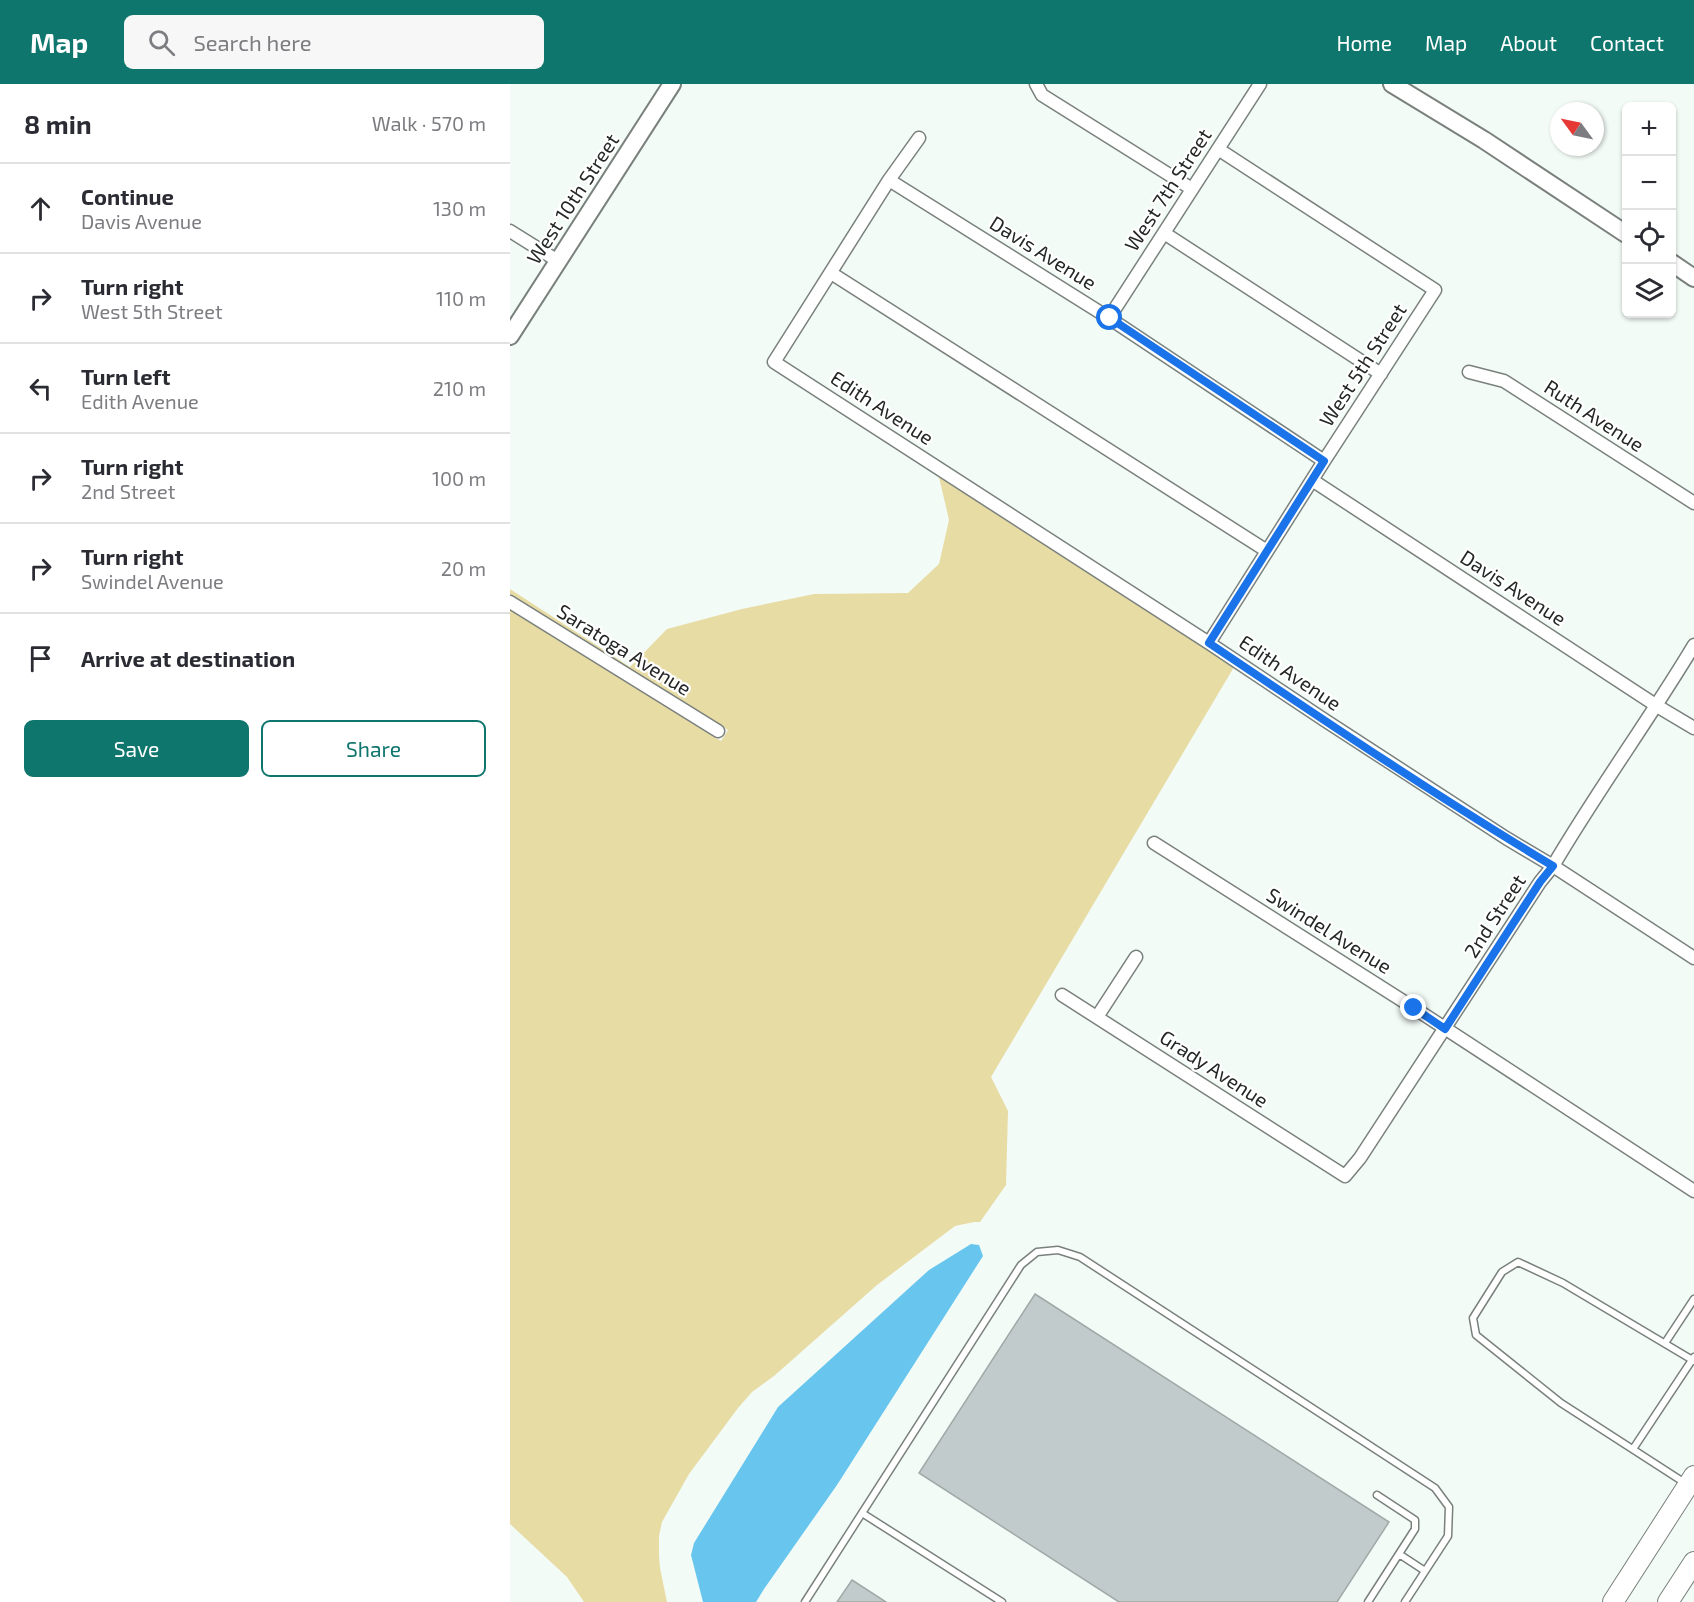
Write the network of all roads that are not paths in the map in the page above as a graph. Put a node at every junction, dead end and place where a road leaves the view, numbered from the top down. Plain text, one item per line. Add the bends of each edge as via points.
1 (1036, 84) edge
2 (1260, 84) edge
3 (1392, 84) edge
4 (667, 86) edge
5 (919, 138) dead end
6 (1218, 149) junction
7 (889, 180) junction
8 (1192, 189) junction
9 (510, 231) edge
10 (1622, 231) edge
11 (1164, 233) junction
12 (558, 261) junction
13 (1673, 264) edge
14 (831, 273) junction
15 (1694, 278) edge
16 (1110, 318) junction
17 (510, 336) edge
18 (1469, 372) dead end
19 (1381, 374) junction
20 (1324, 461) junction
21 (1312, 480) junction
22 (1694, 503) edge
23 (1267, 551) junction
24 (510, 602) edge
25 (1209, 643) junction
26 (1694, 645) edge
27 (1657, 706) junction
28 (1694, 728) edge
29 (718, 731) dead end
30 (1154, 843) dead end
31 (1553, 866) junction
32 (1136, 957) dead end
33 (1694, 958) edge
34 (1062, 994) dead end
35 (1097, 1017) junction
36 (1445, 1029) junction
37 (1345, 1176) joint
38 (1694, 1191) edge
39 (1694, 1299) edge
40 (1665, 1343) junction
41 (1693, 1359) edge
42 (1633, 1449) junction
43 (1692, 1484) edge
44 (1377, 1495) dead end
45 (862, 1513) junction
46 (1399, 1554) junction
47 (1694, 1562) edge
48 (1425, 1571) junction
49 (805, 1602) edge
50 (1002, 1602) edge
51 (1368, 1602) edge
52 (1405, 1602) edge
53 (1613, 1602) edge
54 (1668, 1602) edge

1 - 8 street via 1042,95
2 - 6 street, West 7th Street
3 - 10 street
4 - 12 street, West 10th Street
5 - 7 street
6 - 8 street, West 7th Street
6 - 19 street, West 5th Street via 1435,290
7 - 14 street
7 - 16 street, Davis Avenue
8 - 11 street, West 7th Street
9 - 12 street
11 - 16 street, West 7th Street
11 - 19 street
12 - 17 street, West 10th Street
13 - 15 street
14 - 23 street
14 - 25 street, Edith Avenue via 774,362
16 - 20 street, Davis Avenue
18 - 22 street, Ruth Avenue via 1504,381
19 - 20 street, West 5th Street
20 - 21 street, West 5th Street
21 - 23 street
21 - 27 street, Davis Avenue
23 - 25 street
24 - 29 street, Saratoga Avenue
25 - 31 street, Edith Avenue
26 - 27 street, 2nd Street
27 - 28 street, Davis Avenue
27 - 31 street, 2nd Street
30 - 36 street, Swindel Avenue
31 - 33 street, Edith Avenue
31 - 36 street, 2nd Street
32 - 35 street
34 - 35 street, Grady Avenue
35 - 37 street, Grady Avenue
36 - 37 street, 2nd Street
36 - 38 street, Swindel Avenue
39 - 40 lane
40 - 41 lane
40 - 42 lane via 1563,1283 1518,1262 1502,1272 1473,1318 1476,1335 1561,1403
41 - 42 lane
42 - 43 lane
43 - 53 main road
44 - 46 lane via 1415,1520 1415,1529
45 - 48 lane via 1021,1265 1037,1252 1058,1250 1080,1257 1435,1488 1449,1507 1448,1536
45 - 49 lane
45 - 50 lane
46 - 48 lane
46 - 51 lane
47 - 54 main road
48 - 52 lane

